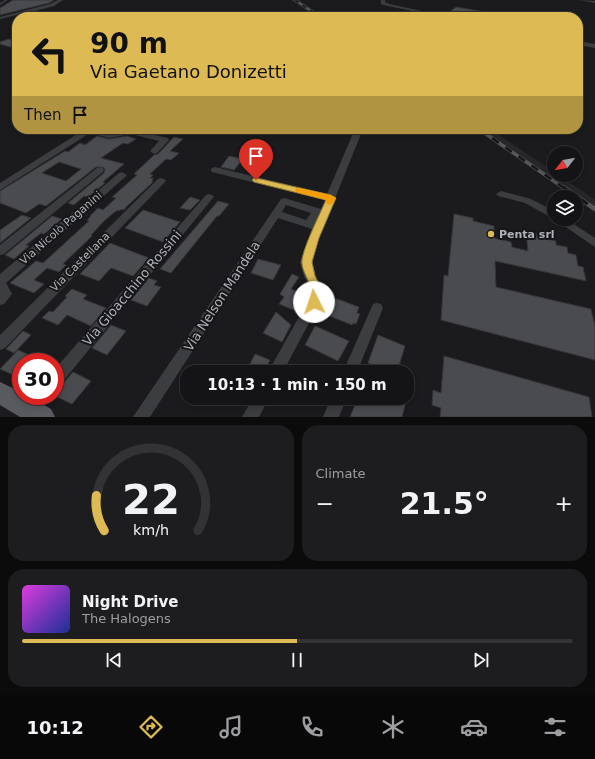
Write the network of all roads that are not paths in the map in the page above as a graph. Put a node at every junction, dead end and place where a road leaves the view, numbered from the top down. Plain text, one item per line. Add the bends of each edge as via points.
1 (7, 0) edge
2 (61, 0) edge
3 (382, 0) edge
4 (581, 0) edge
5 (595, 2) edge
6 (0, 4) edge
7 (31, 11) junction
8 (27, 12) edge
9 (34, 12) edge
10 (423, 12) edge
11 (12, 15) edge
12 (0, 18) edge
13 (583, 44) edge
14 (595, 46) edge
15 (82, 134) edge
16 (104, 134) edge
17 (120, 134) edge
18 (140, 134) edge
19 (357, 134) edge
20 (154, 150) dead end
21 (100, 170) dead end
22 (215, 170) dead end
23 (122, 175) dead end
24 (161, 181) dead end
25 (0, 187) edge
26 (502, 194) dead end
27 (209, 197) dead end
28 (331, 198) junction
29 (547, 212) edge
30 (275, 214) junction
31 (314, 225) junction
32 (570, 226) edge
33 (595, 243) edge
34 (0, 251) edge
35 (0, 282) edge
36 (0, 300) edge
37 (377, 308) dead end
38 (0, 344) edge
39 (279, 365) edge
40 (353, 365) edge
41 (64, 369) edge
42 (0, 393) edge
43 (257, 405) edge
44 (336, 405) edge
45 (38, 408) edge
46 (142, 417) edge
47 (250, 417) edge
48 (331, 417) edge

1 - 6 lane
2 - 7 street
3 - 10 street via 388,5
4 - 5 street
7 - 8 street
7 - 9 street
11 - 12 street
13 - 14 street
15 - 25 street
16 - 17 street
18 - 20 street via 165,140
19 - 28 street
21 - 34 street
22 - 28 street
23 - 35 street, Via Nicolò Paganini
24 - 38 street, Via Castellana
26 - 29 street via 528,201
27 - 41 street, Via Gioacchino Rossini
28 - 31 street
30 - 31 street
30 - 31 street, Via Nelson Mandela via 284,201 317,211
30 - 46 street, Via Nelson Mandela
31 - 39 street via 306,262 317,290 314,302
32 - 33 street
35 - 36 street, Via Nicolò Paganini via 6,294
37 - 40 street
42 - 45 main road
43 - 47 street
44 - 48 street

